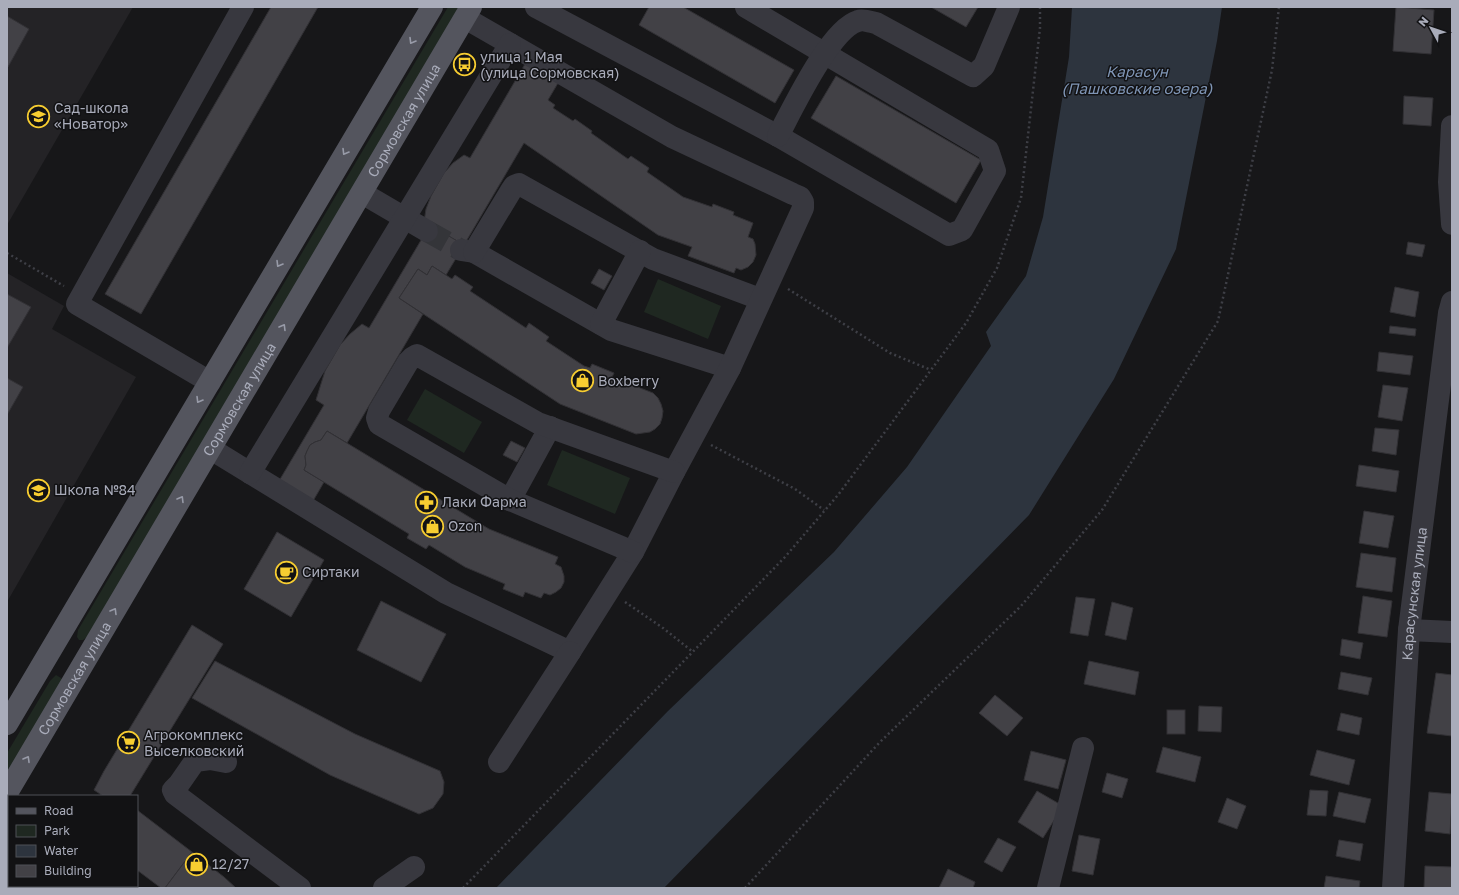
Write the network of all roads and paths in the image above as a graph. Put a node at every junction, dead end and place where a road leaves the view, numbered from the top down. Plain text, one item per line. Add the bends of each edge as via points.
1 (243, 7) edge
2 (432, 7) edge
3 (536, 7) edge
4 (746, 7) edge
5 (1009, 7) edge
6 (1040, 7) edge
7 (1278, 7) edge
8 (468, 12) edge
9 (571, 15) edge
10 (510, 44) junction
11 (824, 54) junction
12 (1452, 126) edge
13 (778, 136) junction
14 (362, 193) junction
15 (404, 218) junction
16 (1452, 224) edge
17 (427, 231) tunnel mouth
18 (640, 252) junction
19 (7, 253) edge
20 (770, 279) junction
21 (81, 296) junction
22 (760, 299) junction
23 (1452, 302) edge
24 (601, 324) junction
25 (730, 368) junction
26 (931, 370) junction
27 (210, 382) junction
28 (550, 427) junction
29 (693, 436) junction
30 (211, 448) junction
31 (250, 472) junction
32 (674, 472) junction
33 (510, 500) junction
34 (824, 510) junction
35 (633, 552) junction
36 (608, 591) junction
37 (1408, 630) junction
38 (1452, 632) edge
39 (53, 646) junction
40 (570, 652) junction
41 (693, 652) junction
42 (82, 663) junction
43 (7, 724) edge
44 (1083, 748) dead end
45 (226, 762) dead end
46 (499, 762) dead end
47 (7, 792) edge
48 (414, 867) dead end
49 (300, 888) edge
50 (384, 888) edge
51 (463, 888) edge
52 (745, 888) edge
53 (1048, 888) edge
54 (1393, 888) edge

1 - 21 street
2 -> 27 main road
3 - 9 street
4 - 11 street
5 - 11 street via 984,66 973,76 876,23 859,20 845,28
6 - 26 path via 1040,28 1021,198 997,268 966,323
7 - 52 path via 1272,70 1218,321 1214,328 1102,510 1020,606 880,742
8 - 10 street
8 - 14 main road, Сормовская улица
9 - 13 street
10 - 15 street
10 - 20 street via 672,137 800,197 803,208
11 - 13 street
11 - 13 street via 988,150 995,171 962,230 949,235
12 - 16 street via 1449,182
14 - 15 street
30 -> 14 main road, Сормовская улица
15 - 17 street
15 - 31 street
18 - 22 street
18 - 24 street
18 - 24 street via 520,184 514,186 467,251
19 - 21 path
20 - 22 street
20 - 26 path via 890,352
21 - 27 street via 77,304
22 - 25 street
23 - 37 street, Карасунская улица via 1448,313
24 - 25 street via 611,330
25 - 29 street
26 - 34 path
27 -> 39 main road
28 - 32 street
28 - 33 street
28 - 33 street via 417,355 408,362 379,412 379,424
29 - 32 street
29 - 34 path via 795,489
30 - 31 street
42 -> 30 main road, Сормовская улица
31 - 40 street via 446,592
32 - 35 street
33 - 35 street
34 - 41 path via 785,558
35 - 36 street
36 - 40 street
36 - 41 path via 663,628
37 - 38 street
37 - 54 street, Карасунская улица
39 - 42 main road
39 - 43 main road
40 - 46 street
41 - 51 path
47 -> 42 main road, Сормовская улица
44 - 53 street
45 - 49 street via 210,759 195,761 173,790 175,794
48 - 50 street

